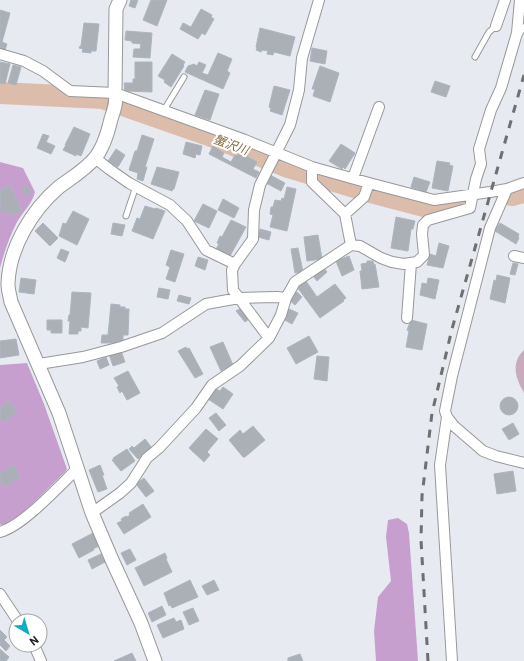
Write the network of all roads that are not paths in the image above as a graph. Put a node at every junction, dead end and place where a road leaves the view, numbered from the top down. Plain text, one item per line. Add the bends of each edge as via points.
1 (120, 0) edge
2 (319, 0) edge
3 (505, 0) edge
4 (520, 0) edge
5 (496, 26) joint
6 (524, 27) edge
7 (514, 45) junction
8 (0, 54) edge
9 (475, 57) dead end
10 (184, 77) dead end
11 (115, 99) junction
12 (379, 107) dead end
13 (164, 110) junction
14 (373, 144) dead end
15 (95, 158) junction
16 (273, 158) junction
17 (360, 159) junction
18 (312, 172) junction
19 (353, 178) junction
20 (524, 183) edge
21 (369, 184) junction
22 (136, 186) junction
23 (507, 189) junction
24 (473, 195) junction
25 (345, 214) junction
26 (126, 216) dead end
27 (351, 245) junction
28 (411, 262) junction
29 (235, 264) junction
30 (239, 298) junction
31 (286, 298) junction
32 (407, 318) dead end
33 (269, 338) junction
34 (39, 364) junction
35 (447, 417) junction
36 (524, 463) edge
37 (78, 468) junction
38 (92, 513) junction
39 (0, 532) edge
40 (0, 594) edge
41 (13, 613) edge
42 (155, 661) edge
43 (452, 661) edge

1 - 11 street via 116,9
2 - 16 street via 302,58 299,90 290,125
3 - 5 street
4 - 7 street
5 - 9 lane via 489,32
6 - 7 lane
7 - 24 street via 479,149 480,164
8 - 11 street via 24,61 70,91
10 - 13 lane
11 - 13 street
11 - 15 street via 106,139
12 - 17 street
13 - 16 street via 245,140
14 - 17 street
15 - 22 street
15 - 34 street via 58,188 36,212 13,252 6,287
16 - 18 street
16 - 29 street via 260,185 254,210 253,239
17 - 19 street
18 - 19 street
18 - 25 street via 312,182
19 - 21 street
20 - 23 street
21 - 24 street via 434,200
21 - 25 street via 364,197
22 - 26 lane
22 - 29 street via 170,205 187,221 206,250
23 - 24 street
23 - 35 street via 490,228 452,376 445,411
24 - 28 street via 470,208 428,220 423,225 424,255 417,262
25 - 27 street
27 - 28 street via 360,246 392,262
27 - 31 street via 295,282
28 - 32 street
29 - 30 street via 232,270 233,290
30 - 31 street
30 - 33 street
30 - 34 street via 206,304 162,333 121,347 83,357
31 - 33 street via 281,315
33 - 38 street via 240,366 212,385 196,408 160,448 147,458 131,483
34 - 37 street
35 - 36 street via 483,451
35 - 43 street via 440,465
37 - 38 street
37 - 39 street via 29,514 8,530
38 - 42 street via 142,623
40 - 41 street

